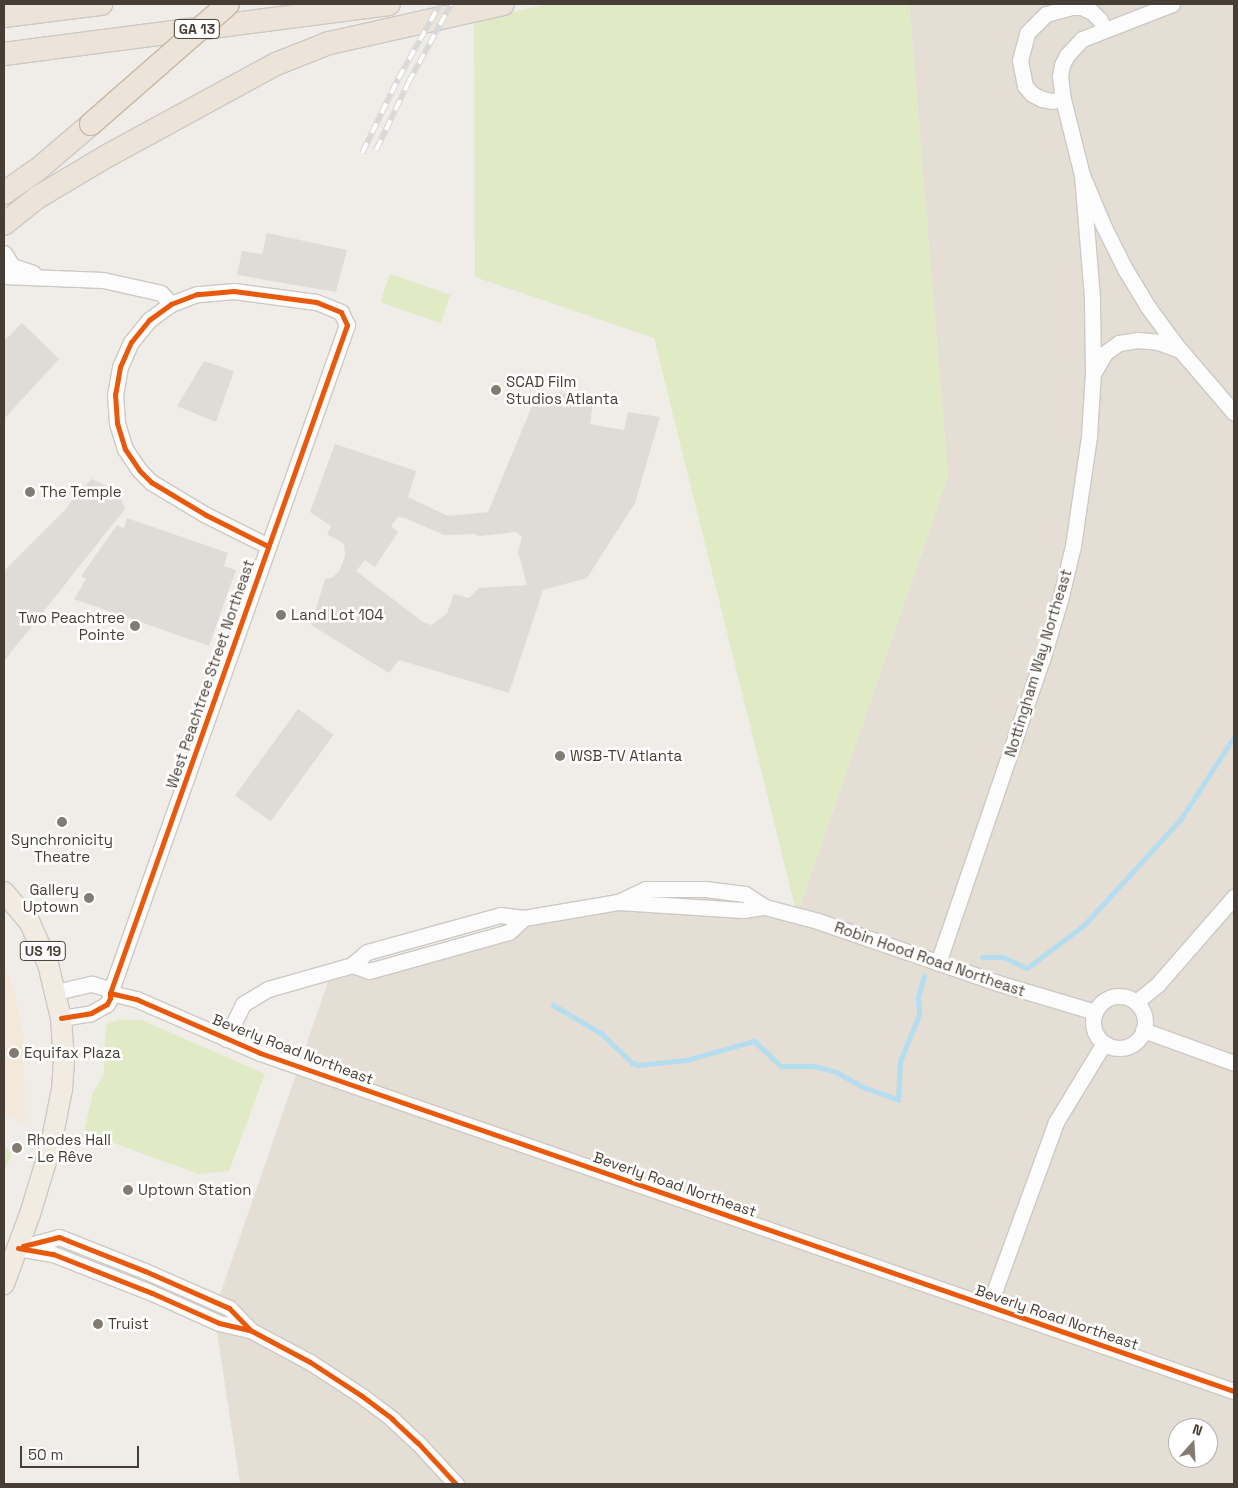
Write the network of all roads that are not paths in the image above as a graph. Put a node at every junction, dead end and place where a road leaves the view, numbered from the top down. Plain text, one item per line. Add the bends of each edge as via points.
1 (101, 4) edge
2 (228, 4) edge
3 (390, 4) edge
4 (503, 4) edge
5 (1172, 4) edge
6 (4, 16) edge
7 (1104, 30) junction
8 (4, 54) edge
9 (1063, 99) junction
10 (1082, 175) junction
11 (4, 193) edge
12 (4, 224) edge
13 (4, 253) edge
14 (4, 276) edge
15 (49, 276) junction
16 (4, 289) edge
17 (171, 304) junction
18 (1180, 350) junction
19 (1093, 373) junction
20 (1234, 413) edge
21 (268, 546) junction
22 (4, 892) edge
23 (1234, 897) edge
24 (938, 963) junction
25 (56, 992) junction
26 (110, 993) junction
27 (1136, 1002) junction
28 (1095, 1012) junction
29 (61, 1018) junction
30 (1144, 1030) junction
31 (226, 1039) junction
32 (1104, 1043) junction
33 (1234, 1063) edge
34 (11, 1248) edge
35 (4, 1284) edge
36 (989, 1306) junction
37 (1234, 1391) edge
38 (456, 1484) edge

1 - 6 highway
2 - 11 highway, bridge via 92,124
3 - 8 highway, GA 13
4 - 12 highway via 329,43 276,64 106,156 38,197
5 - 7 street
7 - 9 street via 1082,39 1067,54 1060,76
7 - 9 street via 1092,12 1072,7 1046,14 1027,33 1020,60 1026,86 1042,99
9 - 10 street
10 - 18 street via 1125,269
10 - 19 street, Nottingham Way Northeast via 1092,297
13 - 15 street via 12,266
14 - 15 street
15 - 16 street
15 - 17 street via 103,280 161,293
17 - 21 street via 150,320 132,342 120,367 115,394 116,423 125,449 140,470 166,492
17 - 21 street, West Peachtree Street Northeast via 197,294 217,291 316,302 336,309 346,318 347,325
18 - 19 street via 1158,342 1137,340 1119,343 1105,353
18 - 20 street
19 - 24 street, Nottingham Way Northeast via 1083,491 1060,600
21 - 26 street, West Peachtree Street Northeast
22 - 25 main road, US 19 via 30,923
23 - 27 street via 1158,984
24 - 28 street, Robin Hood Road Northeast
24 - 31 street, Robin Hood Road Northeast via 818,921 765,907 743,910 618,902 524,918 500,915 367,952 352,966 268,989 251,998 235,1017
25 - 26 street via 92,984 106,988
25 - 29 main road, US 19
26 - 29 street, West Peachtree Street Northeast via 107,1004 102,1008
26 - 31 street, Beverly Road Northeast via 136,998
27 - 28 street via 1124,996 1110,998
27 - 30 street via 1144,1015
28 - 32 street via 1094,1029
29 - 34 main road, US 19 via 63,1070 57,1119 34,1203
30 - 32 street via 1130,1045 1117,1047
30 - 33 street
31 - 36 street, Beverly Road Northeast
32 - 36 street via 1056,1122
34 - 35 main road, US 19
34 - 38 street via 53,1254 219,1323 250,1330 310,1362 362,1396 418,1443
36 - 37 street, Beverly Road Northeast

